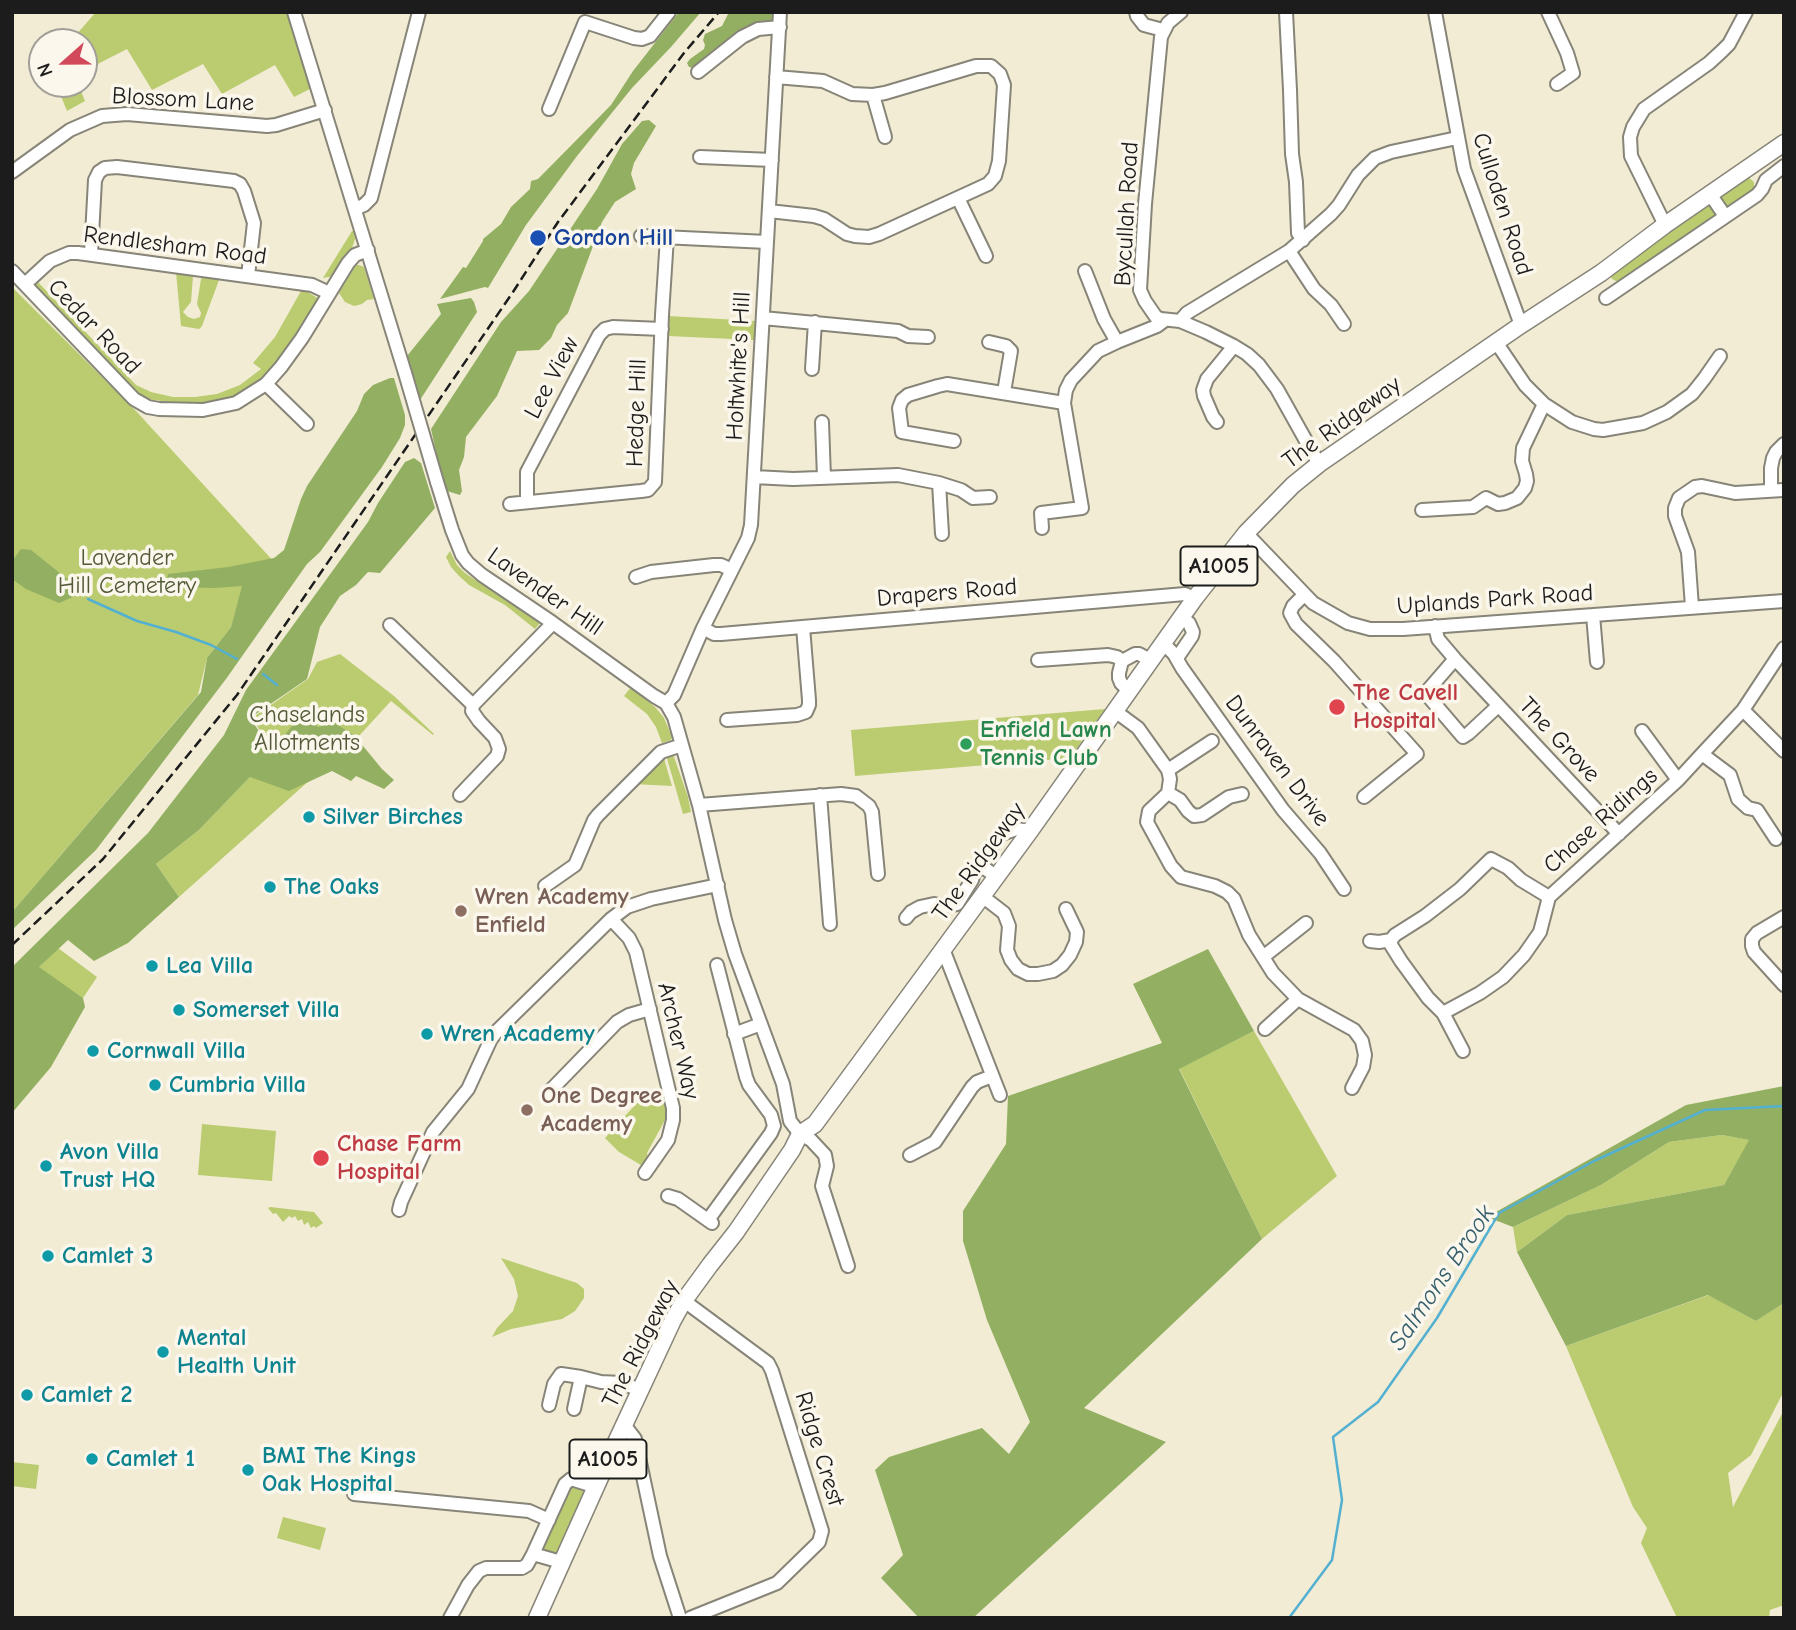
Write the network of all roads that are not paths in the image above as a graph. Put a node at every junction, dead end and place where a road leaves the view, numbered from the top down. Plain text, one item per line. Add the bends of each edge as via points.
1 (294, 12) edge
2 (419, 12) edge
3 (669, 12) edge
4 (780, 12) edge
5 (1136, 12) edge
6 (1286, 12) edge
7 (1435, 12) edge
8 (1548, 12) edge
9 (1746, 12) edge
10 (1178, 13) edge
11 (586, 17) edge
12 (780, 27) junction
13 (1163, 30) junction
14 (698, 72) dead end
15 (776, 77) junction
16 (1557, 83) dead end
17 (873, 95) junction
18 (549, 109) dead end
19 (325, 110) junction
20 (885, 137) dead end
21 (1457, 138) junction
22 (1784, 143) edge
23 (701, 157) dead end
24 (772, 160) junction
25 (1750, 166) junction
26 (1784, 166) edge
27 (12, 172) edge
28 (1762, 189) junction
29 (1710, 194) junction
30 (958, 198) junction
31 (355, 209) junction
32 (769, 211) junction
33 (1725, 216) junction
34 (1665, 225) junction
35 (641, 236) dead end
36 (667, 237) junction
37 (1303, 240) junction
38 (767, 242) junction
39 (368, 250) junction
40 (1289, 251) junction
41 (91, 254) junction
42 (986, 256) dead end
43 (12, 271) edge
44 (1085, 271) dead end
45 (1601, 272) junction
46 (248, 276) junction
47 (25, 284) junction
48 (328, 293) junction
49 (763, 318) junction
50 (1165, 320) junction
51 (1180, 321) junction
52 (815, 322) junction
53 (1344, 324) dead end
54 (1521, 325) junction
55 (662, 329) junction
56 (928, 337) dead end
57 (989, 342) dead end
58 (1117, 342) junction
59 (1496, 342) junction
60 (1234, 346) junction
61 (1720, 356) dead end
62 (812, 369) dead end
63 (266, 384) junction
64 (1004, 392) junction
65 (1064, 402) junction
66 (1544, 404) junction
67 (822, 422) dead end
68 (1217, 422) dead end
69 (306, 424) dead end
70 (954, 441) dead end
71 (1784, 444) edge
72 (1319, 464) junction
73 (754, 477) junction
74 (824, 478) junction
75 (939, 483) junction
76 (1777, 490) edge
77 (990, 497) dead end
78 (527, 502) junction
79 (510, 504) dead end
80 (1422, 510) dead end
81 (1042, 528) dead end
82 (1246, 533) junction
83 (942, 534) dead end
84 (732, 570) junction
85 (636, 577) dead end
86 (1304, 594) junction
87 (1195, 598) junction
88 (1784, 601) edge
89 (1692, 607) junction
90 (1593, 615) junction
91 (1181, 617) junction
92 (553, 623) junction
93 (390, 625) dead end
94 (1435, 626) junction
95 (803, 627) junction
96 (703, 628) junction
97 (1163, 643) junction
98 (1784, 648) edge
99 (1177, 658) junction
100 (1455, 659) junction
101 (1038, 660) dead end
102 (1150, 660) junction
103 (1122, 662) junction
104 (1597, 662) dead end
105 (1129, 691) junction
106 (666, 703) junction
107 (473, 705) junction
108 (1498, 706) junction
109 (1743, 710) junction
110 (1115, 711) junction
111 (727, 720) dead end
112 (1642, 732) dead end
113 (1212, 741) dead end
114 (681, 745) junction
115 (1784, 751) edge
116 (1702, 754) junction
117 (1168, 770) junction
118 (1678, 780) junction
119 (1168, 793) junction
120 (1242, 794) dead end
121 (460, 795) dead end
122 (820, 795) junction
123 (1364, 797) dead end
124 (699, 805) junction
125 (1030, 831) junction
126 (1619, 834) junction
127 (1776, 839) dead end
128 (983, 865) junction
129 (878, 874) dead end
130 (996, 876) junction
131 (718, 885) junction
132 (545, 886) dead end
133 (1345, 889) dead end
134 (982, 896) junction
135 (1549, 897) junction
136 (1066, 909) dead end
137 (1784, 916) edge
138 (906, 918) dead end
139 (611, 919) junction
140 (1306, 923) dead end
141 (830, 924) dead end
142 (1391, 940) junction
143 (1370, 941) dead end
144 (943, 949) junction
145 (1263, 957) junction
146 (717, 965) dead end
147 (1784, 985) edge
148 (1298, 999) junction
149 (650, 1009) junction
150 (1443, 1013) junction
151 (761, 1024) junction
152 (1265, 1029) dead end
153 (734, 1034) junction
154 (1463, 1051) dead end
155 (992, 1076) junction
156 (1352, 1088) dead end
157 (549, 1093) dead end
158 (1000, 1095) dead end
159 (800, 1134) junction
160 (911, 1155) dead end
161 (645, 1173) dead end
162 (668, 1196) dead end
163 (400, 1210) dead end
164 (848, 1266) dead end
165 (683, 1302) junction
166 (581, 1377) junction
167 (642, 1390) junction
168 (549, 1405) dead end
169 (574, 1409) dead end
170 (625, 1426) junction
171 (596, 1487) junction
172 (354, 1493) dead end
173 (549, 1520) junction
174 (533, 1554) junction
175 (561, 1562) junction
176 (450, 1618) edge
177 (537, 1618) edge
178 (680, 1618) edge
179 (690, 1618) edge

1 - 19 street, Lavender Hill
2 - 31 street via 371,198
3 - 11 street via 650,36 642,39
4 - 12 street, Holtwhite's Hill
5 - 13 street via 1143,25
6 - 37 street via 1292,154 1298,233
7 - 21 street, Culloden Road
8 - 16 street via 1573,73
9 - 34 street via 1729,44 1644,109 1633,127 1631,156
10 - 13 street
11 - 18 street
12 - 14 street via 742,37
12 - 15 street, Holtwhite's Hill
13 - 50 street, Bycullah Road via 1139,284 1153,314
15 - 17 street via 823,80 852,94
15 - 24 street, Holtwhite's Hill
17 - 20 street
17 - 30 street via 976,66 991,65 1000,74 1004,85 995,176
19 - 27 street, Blossom Lane via 267,126 127,114 102,116 70,130
19 - 31 street, Lavender Hill
21 - 37 street via 1376,158 1358,175 1339,205
21 - 54 street, Culloden Road
22 - 25 main road, The Ridgeway / A1005
23 - 24 street
24 - 32 street, Holtwhite's Hill
25 - 28 street
25 - 29 main road, The Ridgeway / A1005
26 - 28 street
28 - 33 street
29 - 33 street
29 - 34 main road, The Ridgeway / A1005
30 - 32 street via 869,237 847,234 814,216
30 - 42 street
31 - 39 street, Lavender Hill
32 - 38 street, Holtwhite's Hill
33 - 45 street via 1610,295
34 - 45 main road, The Ridgeway / A1005
35 - 36 street
36 - 38 street
36 - 55 street, Hedge Hill
37 - 40 street
38 - 49 street, Holtwhite's Hill
39 - 48 street via 352,258
39 - 92 street, Lavender Hill, bridge via 462,555 482,575
40 - 51 street
40 - 53 street
41 - 46 street, Rendlesham Road
41 - 46 street via 95,180 105,168 234,181 244,191 254,223
41 - 47 street, Rendlesham Road via 60,256
43 - 47 street, Cedar Road
44 - 58 street
45 - 54 main road, The Ridgeway / A1005
46 - 48 street, Rendlesham Road via 312,285
47 - 63 street, Cedar Road via 134,399 148,407 203,410 227,406
48 - 63 street
49 - 52 street
49 - 73 street, Holtwhite's Hill
50 - 51 street
50 - 58 street
51 - 60 street
52 - 56 street
52 - 62 street
54 - 59 main road, The Ridgeway / A1005
55 - 78 street, Lee View via 613,327 599,335 527,472
55 - 78 street, Hedge Hill via 653,486 642,491
57 - 64 street via 1011,351
58 - 65 street via 1084,365 1066,390
59 - 66 street
59 - 72 main road, The Ridgeway / A1005
60 - 68 street via 1203,390
60 - 72 street via 1268,377
61 - 66 street via 1692,394 1643,424 1594,429 1572,422
63 - 69 street
64 - 65 street
64 - 70 street via 947,384 902,400 902,432
65 - 81 street via 1082,508 1041,513
66 - 80 street via 1523,448 1527,481 1517,498 1498,504 1486,498 1473,507
67 - 74 street
71 - 76 street via 1770,468
72 - 82 main road, The Ridgeway / A1005
73 - 74 street
73 - 84 street, Holtwhite's Hill via 748,538
74 - 75 street via 898,475
75 - 77 street via 973,498
75 - 83 street
76 - 89 street via 1735,493 1702,486 1679,499 1675,516 1688,552
78 - 79 street, Hedge Hill
82 - 86 street, Uplands Park Road
82 - 87 main road, The Ridgeway / A1005
84 - 85 street via 714,565
84 - 96 street, Holtwhite's Hill
86 - 94 street, Uplands Park Road via 1330,614 1370,629
86 - 123 street via 1290,612 1296,624 1417,754
87 - 91 main road, The Ridgeway / A1005
87 - 95 street, Drapers Road via 1185,594
88 - 89 street, Uplands Park Road
89 - 90 street, Uplands Park Road
90 - 94 street, Uplands Park Road
90 - 104 street
91 - 97 main road, The Ridgeway / A1005
91 - 99 street via 1193,632
92 - 106 street, Lavender Hill
92 - 107 street
93 - 107 street
94 - 100 street, The Grove via 1438,639
95 - 96 street, Drapers Road via 721,634
95 - 111 street via 806,712
96 - 106 street, Holtwhite's Hill via 674,695
97 - 99 street, Dunraven Drive
97 - 102 main road, The Ridgeway / A1005
98 - 109 street, Chase Ridings
99 - 133 street, Dunraven Drive via 1283,810
100 - 108 street, The Grove
100 - 108 street, The Grove via 1428,696 1463,737
101 - 103 street via 1108,655
102 - 103 street via 1135,654
102 - 105 main road, The Ridgeway / A1005
103 - 105 street via 1119,678
105 - 110 main road, The Ridgeway / A1005
106 - 114 street
107 - 121 street via 472,711 499,749
108 - 126 street, The Grove
109 - 115 street
109 - 116 street, Chase Ridings
110 - 117 street via 1138,728
110 - 125 main road, The Ridgeway / A1005
112 - 118 street
113 - 117 street
114 - 124 street
114 - 132 street via 661,752 598,815 575,865
116 - 118 street, Chase Ridings
116 - 127 street via 1730,775 1738,799 1757,810
117 - 119 street
118 - 126 street, Chase Ridings
119 - 120 street via 1194,816
119 - 145 street via 1149,811 1147,822 1171,866 1181,877 1227,892
122 - 124 street
122 - 129 street via 848,794 869,806
122 - 141 street
124 - 131 street
125 - 128 street via 1016,828 999,835
125 - 130 main road, The Ridgeway / A1005
126 - 135 street, Chase Ridings
128 - 130 street
128 - 138 street via 957,904 920,907
130 - 134 main road, The Ridgeway / A1005
131 - 139 street via 635,904
131 - 151 street via 735,954
134 - 136 street via 1004,913 1009,926 1007,950 1018,969 1028,974 1053,971 1070,955 1077,932
134 - 144 main road, The Ridgeway / A1005
135 - 142 street via 1490,855 1460,889
135 - 150 street, Chase Ridings via 1540,932 1524,955 1503,977
137 - 147 street via 1752,939 1754,952
139 - 149 street, Archer Way via 633,945
139 - 163 street via 491,1039 468,1088 433,1132
140 - 145 street
142 - 143 street
142 - 150 street via 1401,961
144 - 155 street
144 - 159 main road, The Ridgeway / A1005 via 816,1124
145 - 148 street
146 - 153 street
148 - 152 street
148 - 156 street via 1354,1030 1362,1041 1363,1067
149 - 157 street via 617,1022
149 - 161 street, Archer Way via 673,1121 668,1140
150 - 154 street
151 - 153 street
151 - 159 street via 783,1084 790,1121
153 - 162 street via 749,1085 772,1115 774,1126 710,1222
155 - 158 street
155 - 160 street via 972,1087 935,1142
159 - 164 street via 825,1155 822,1186
159 - 165 main road, The Ridgeway / A1005 via 743,1222
165 - 167 main road, The Ridgeway / A1005
165 - 179 street, Ridge Crest via 768,1363 822,1531 819,1542 777,1583
166 - 167 street
166 - 168 street via 561,1374
166 - 169 street
167 - 170 main road, The Ridgeway / A1005
170 - 171 main road, The Ridgeway / A1005
170 - 178 street via 635,1439 660,1556
171 - 173 street via 568,1480
171 - 175 main road, The Ridgeway / A1005
172 - 173 street via 529,1511
173 - 174 street
174 - 175 street
174 - 176 street via 522,1568 479,1571
175 - 177 main road, The Ridgeway / A1005

